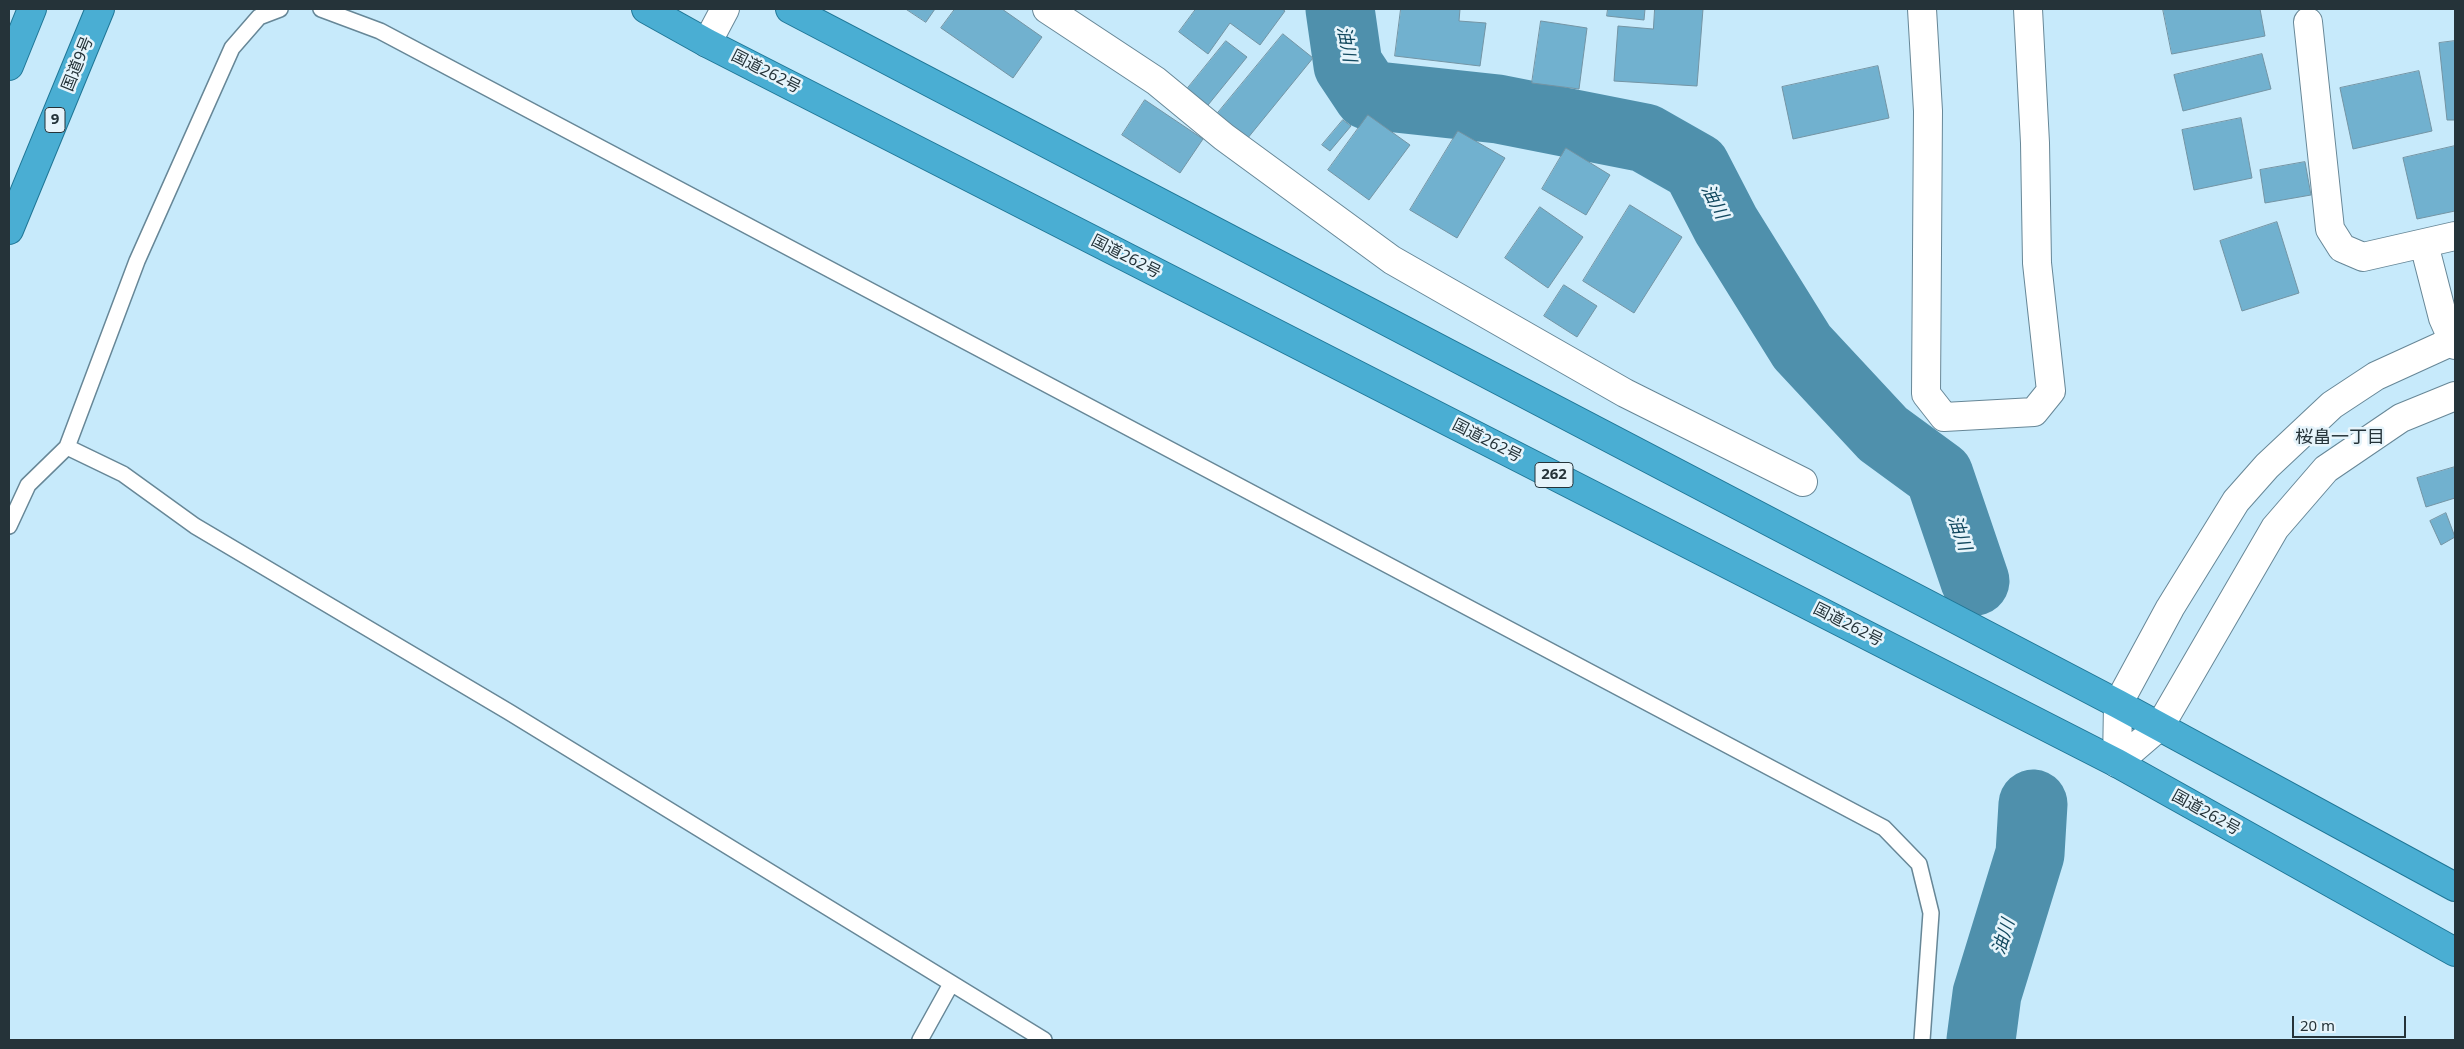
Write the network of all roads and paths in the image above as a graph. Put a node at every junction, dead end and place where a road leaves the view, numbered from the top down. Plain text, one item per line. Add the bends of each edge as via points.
1 (32, 9) edge
2 (100, 9) edge
3 (280, 9) edge
4 (321, 9) edge
5 (646, 9) edge
6 (725, 9) edge
7 (790, 9) edge
8 (1047, 9) edge
9 (1922, 9) edge
10 (2028, 9) edge
11 (2308, 22) dead end
12 (707, 42) junction
13 (9, 66) edge
14 (9, 230) edge
15 (2455, 236) edge
16 (2424, 244) junction
17 (2455, 342) edge
18 (2455, 396) edge
19 (67, 447) junction
20 (1802, 482) dead end
21 (9, 526) edge
22 (2118, 704) junction
23 (2160, 726) junction
24 (2117, 763) junction
25 (2455, 887) edge
26 (2455, 952) edge
27 (951, 984) junction
28 (920, 1040) edge
29 (1044, 1040) edge
30 (1922, 1040) edge

1 - 13 highway
2 - 14 highway, 国道9号 / 9
3 - 19 lane via 260,17 232,48 137,261
4 - 30 lane via 380,31 1884,828 1919,864 1931,913
5 - 12 highway, 国道262号 / 262
6 - 12 street
7 - 22 highway
8 - 20 street via 1156,81 1224,137 1392,260 1624,394
9 - 10 street via 1928,111 1926,394 1944,416 2034,412 2051,392 2037,263
11 - 16 street via 2330,229 2342,248 2363,257
12 - 24 highway, 国道262号 / 262
15 - 16 street
16 - 17 street via 2443,318
17 - 22 street via 2376,376 2332,405 2267,466 2236,501 2170,608
18 - 23 street via 2401,418 2360,444 2326,469 2297,500 2275,528
19 - 21 lane via 28,485
19 - 27 lane via 123,474 195,526 509,712
22 - 23 highway
22 - 24 street
23 - 24 street
23 - 25 highway
24 - 26 highway, 国道262号 / 262
27 - 28 lane
27 - 29 lane

